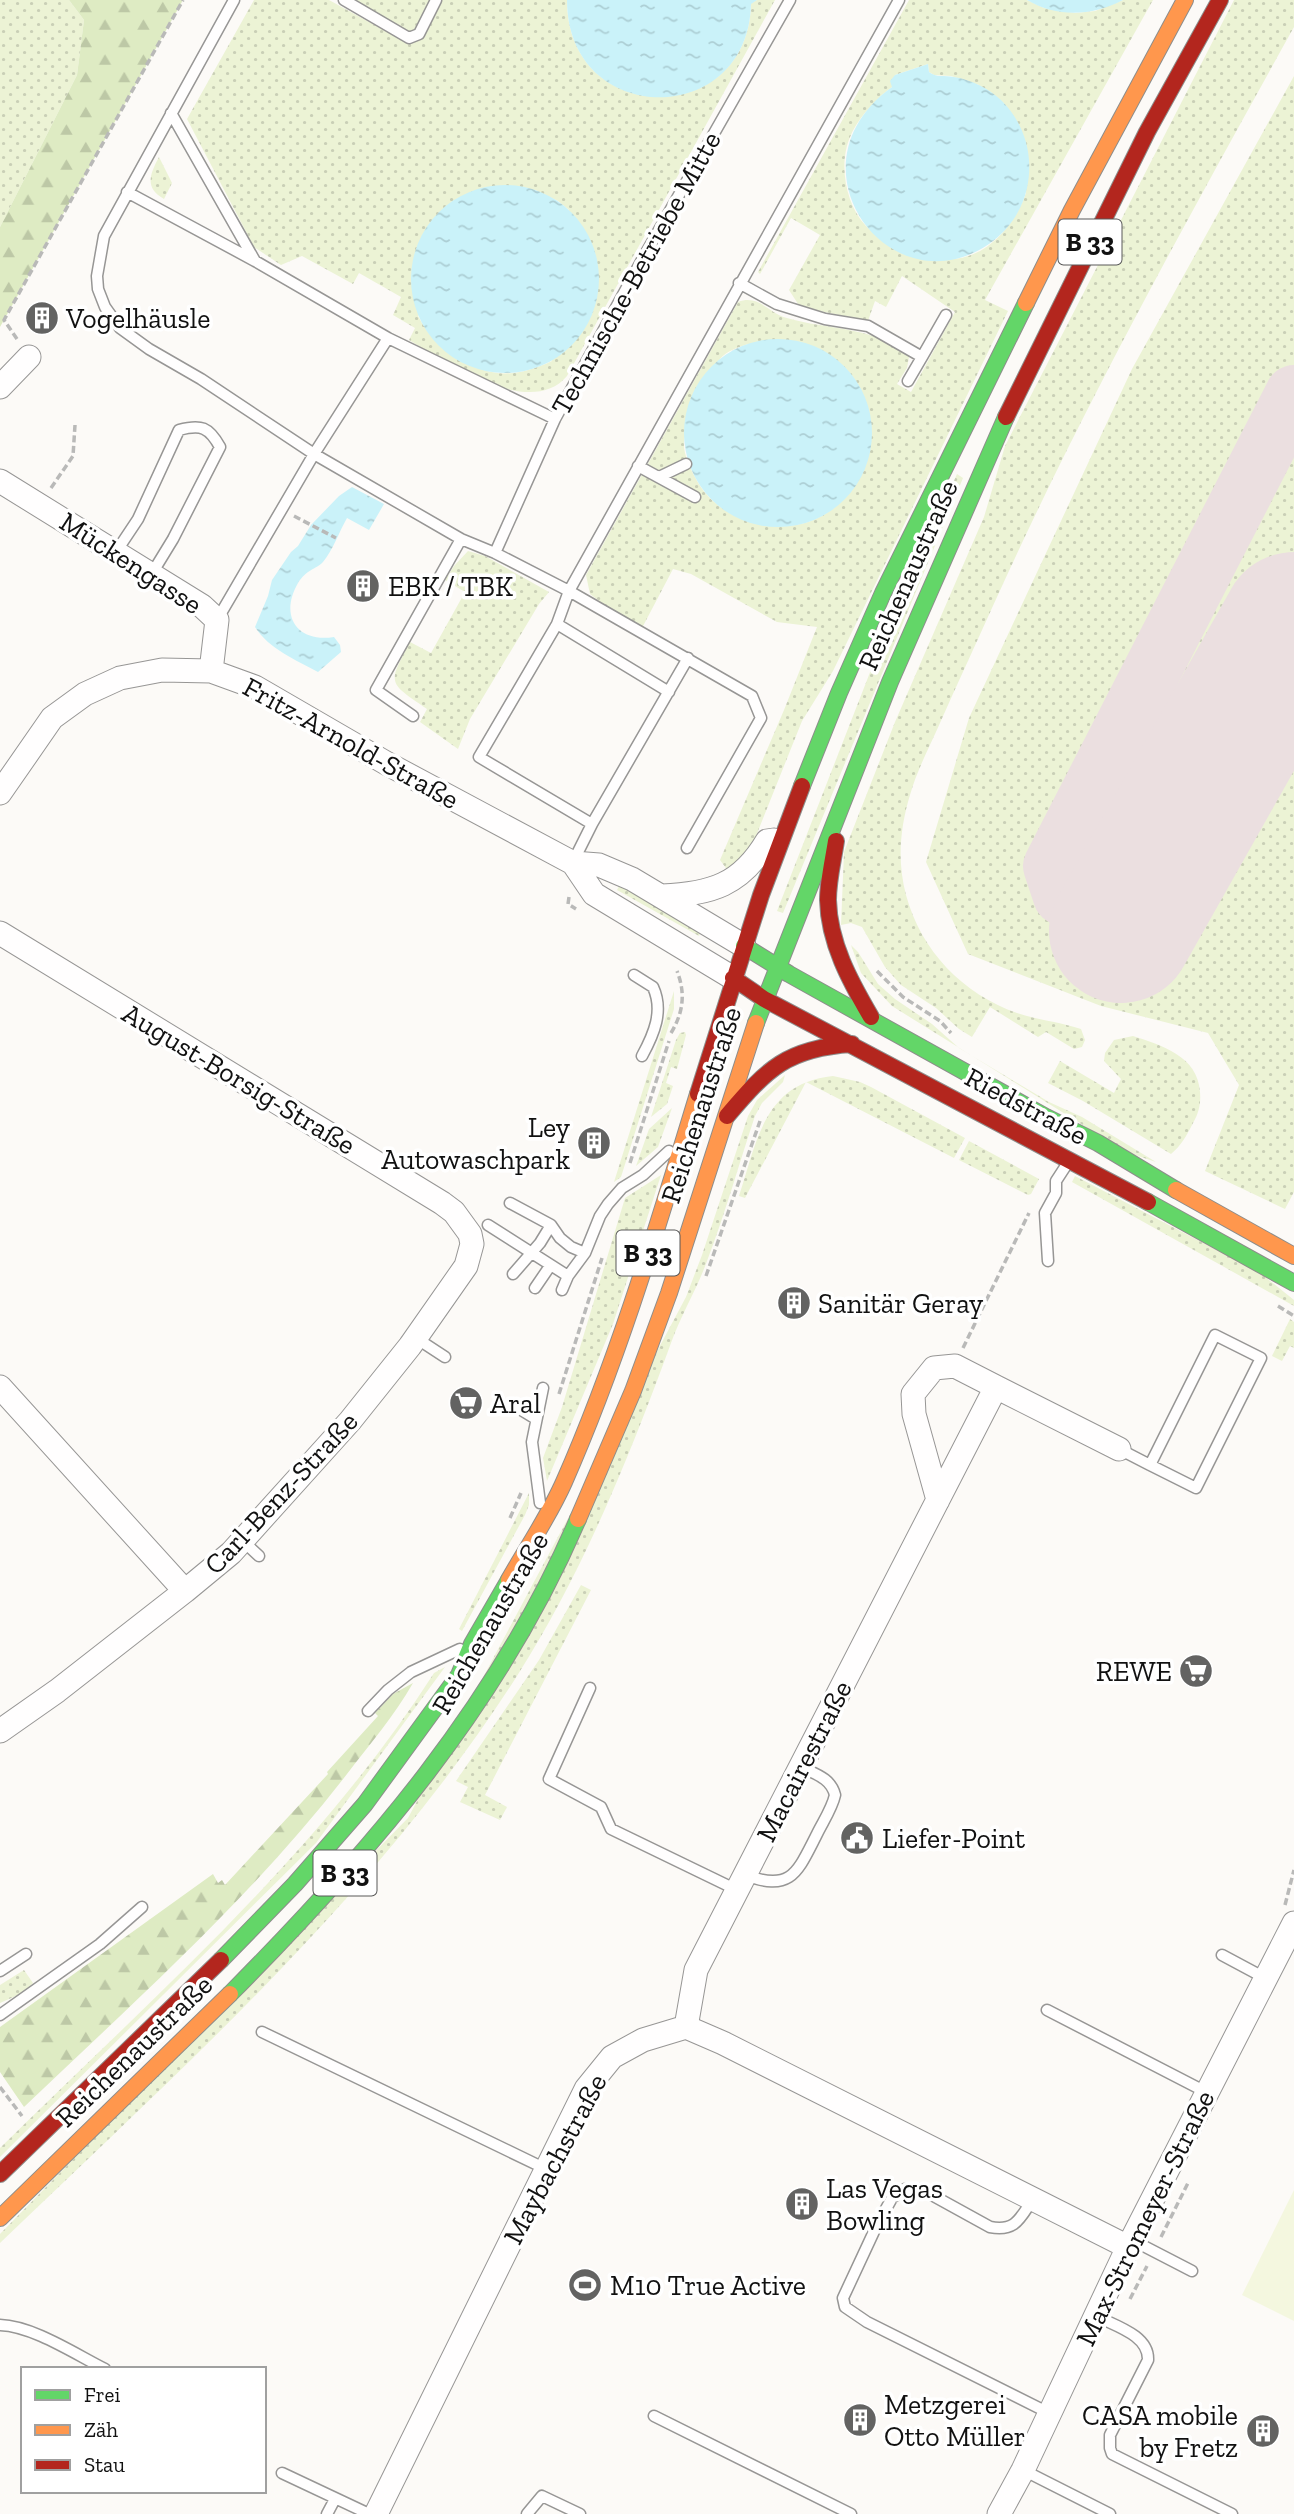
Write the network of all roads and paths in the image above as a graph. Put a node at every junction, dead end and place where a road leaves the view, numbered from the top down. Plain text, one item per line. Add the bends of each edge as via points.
1 (183, 0) edge
2 (234, 0) edge
3 (344, 0) edge
4 (436, 0) edge
5 (790, 0) edge
6 (900, 0) edge
7 (1185, 0) edge
8 (1220, 0) edge
9 (171, 113) junction
10 (127, 192) junction
11 (255, 261) junction
12 (739, 284) junction
13 (946, 315) dead end
14 (388, 338) junction
15 (922, 356) junction
16 (29, 357) joint
17 (908, 382) dead end
18 (0, 387) edge
19 (555, 419) junction
20 (75, 425) dead end
21 (314, 454) junction
22 (685, 464) dead end
23 (638, 466) junction
24 (659, 477) junction
25 (0, 481) edge
26 (695, 497) dead end
27 (40, 504) junction
28 (310, 524) dead end
29 (336, 538) dead end
30 (461, 539) junction
31 (116, 552) junction
32 (495, 552) junction
33 (151, 575) junction
34 (569, 591) junction
35 (217, 620) junction
36 (557, 624) junction
37 (688, 658) junction
38 (211, 671) junction
39 (669, 692) junction
40 (413, 716) dead end
41 (2, 787) edge
42 (841, 802) junction
43 (592, 824) junction
44 (781, 839) junction
45 (687, 848) dead end
46 (573, 863) junction
47 (662, 896) junction
48 (0, 933) edge
49 (744, 946) junction
50 (776, 966) junction
51 (634, 975) dead end
52 (733, 978) junction
53 (684, 987) dead end
54 (764, 999) junction
55 (872, 1018) junction
56 (853, 1044) junction
57 (642, 1056) dead end
58 (723, 1120) junction
59 (687, 1135) junction
60 (1070, 1159) junction
61 (1056, 1181) junction
62 (622, 1188) junction
63 (510, 1203) dead end
64 (551, 1225) junction
65 (479, 1229) junction
66 (604, 1252) dead end
67 (531, 1253) junction
68 (585, 1253) junction
69 (1294, 1256) edge
70 (1048, 1261) dead end
71 (550, 1266) junction
72 (513, 1274) dead end
73 (568, 1276) junction
74 (1294, 1283) edge
75 (536, 1288) dead end
76 (562, 1290) dead end
77 (416, 1338) junction
78 (445, 1357) dead end
79 (955, 1366) junction
80 (0, 1387) edge
81 (996, 1387) junction
82 (542, 1388) dead end
83 (556, 1403) dead end
84 (518, 1408) dead end
85 (536, 1419) junction
86 (1119, 1449) joint
87 (1150, 1465) junction
88 (534, 1466) junction
89 (938, 1500) junction
90 (542, 1519) junction
91 (504, 1529) dead end
92 (185, 1591) junction
93 (472, 1644) junction
94 (590, 1688) dead end
95 (368, 1711) dead end
96 (0, 1731) edge
97 (801, 1767) junction
98 (1294, 1870) edge
99 (1291, 1877) dead end
100 (741, 1882) junction
101 (142, 1907) dead end
102 (1294, 1923) edge
103 (26, 1954) dead end
104 (1222, 1955) dead end
105 (0, 1971) edge
106 (1265, 1978) junction
107 (1047, 2010) dead end
108 (0, 2015) edge
109 (686, 2027) junction
110 (262, 2032) dead end
111 (0, 2087) edge
112 (1206, 2092) junction
113 (15, 2125) dead end
114 (546, 2169) junction
115 (0, 2174) edge
116 (1191, 2178) dead end
117 (1033, 2199) junction
118 (0, 2218) edge
119 (1130, 2243) junction
120 (1154, 2252) junction
121 (1192, 2271) dead end
122 (1096, 2316) junction
123 (0, 2325) edge
124 (1116, 2326) junction
125 (101, 2367) edge
126 (1049, 2413) junction
127 (654, 2416) dead end
128 (1023, 2470) junction
129 (282, 2473) dead end
130 (335, 2499) junction
131 (327, 2514) edge
132 (369, 2514) edge
133 (376, 2514) edge
134 (527, 2514) edge
135 (580, 2514) edge
136 (851, 2514) edge
137 (999, 2514) edge
138 (1110, 2514) edge
139 (1232, 2514) edge

1 - 16 path via 4,320
2 - 9 lane
3 - 4 lane via 410,38 419,34
5 - 19 lane, Technische-Betriebe Mitte
6 - 12 lane
7 - 44 main road, Reichenaustraße / B 33 via 1072,210 883,593
8 - 42 main road, Reichenaustraße / B 33 via 1140,145 1020,385
9 - 10 lane
9 - 11 lane
10 - 11 lane
10 - 21 lane via 104,236 96,276 105,307 120,328 149,349
11 - 14 lane
12 - 15 lane via 777,304 869,326
12 - 23 lane
13 - 15 lane
14 - 19 lane
14 - 21 lane
15 - 17 lane
16 - 18 street
19 - 32 lane, Technische-Betriebe Mitte
20 - 27 path via 73,456
21 - 30 lane
21 - 35 lane
22 - 24 lane
23 - 24 lane
23 - 34 lane
24 - 26 lane
25 - 27 street, Mückengasse
27 - 31 street, Mückengasse
28 - 29 path
30 - 32 lane
30 - 40 lane via 376,690
31 - 33 street, Mückengasse
31 - 33 lane via 138,519 179,430 196,425 212,432 220,447
32 - 34 lane
33 - 35 street, Mückengasse
34 - 36 lane
34 - 37 lane
35 - 38 street, Mückengasse
36 - 39 lane
36 - 43 lane via 479,757
37 - 39 lane
37 - 45 lane via 752,696 761,718
38 - 41 street, Fritz-Arnold-Straße via 162,670 120,678 85,694 52,718
38 - 46 street, Fritz-Arnold-Straße via 255,687
39 - 43 lane
42 - 50 main road, Reichenaustraße / B 33
42 - 55 main road via 829,917 839,957
43 - 46 lane
44 - 47 street via 767,841 749,868 735,879 702,892
44 - 49 main road, Reichenaustraße / B 33
46 - 47 street, Fritz-Arnold-Straße via 599,865
46 - 52 street, Fritz-Arnold-Straße via 594,894
47 - 49 street, Fritz-Arnold-Straße
48 - 65 street, August-Borsig-Straße
49 - 50 main road, Riedstraße
49 - 52 main road, Reichenaustraße / B 33
50 - 54 main road, Reichenaustraße / B 33
50 - 55 main road, Riedstraße
51 - 57 lane via 653,986 658,1004
52 - 54 main road, Riedstraße
52 - 59 main road, Reichenaustraße / B 33
53 - 62 path via 681,1017 671,1033
54 - 56 main road, Riedstraße
54 - 58 main road, Reichenaustraße / B 33
55 - 69 main road, Riedstraße
56 - 58 main road via 820,1046 787,1057
56 - 60 main road, Riedstraße
58 - 118 main road, Reichenaustraße / B 33 via 669,1293 603,1463 555,1570 479,1701 383,1829 305,1918
59 - 62 lane
59 - 90 main road, Reichenaustraße / B 33 via 609,1371 563,1485
60 - 61 lane
60 - 74 main road, Riedstraße
61 - 70 lane via 1045,1213
61 - 79 path via 1028,1214
62 - 68 lane via 600,1216
63 - 64 lane
64 - 67 lane
64 - 68 lane via 560,1238
65 - 67 lane
65 - 77 street, Carl-Benz-Straße via 466,1266
66 - 83 path
67 - 71 lane
67 - 72 lane
68 - 73 lane
71 - 73 lane
71 - 75 lane
73 - 76 lane
77 - 78 lane
77 - 92 street, Carl-Benz-Straße via 251,1549
79 - 81 street
79 - 89 street via 934,1368 913,1394
80 - 92 street
81 - 86 street
81 - 89 street, Macairestraße
82 - 85 lane
84 - 85 lane
85 - 88 lane
86 - 87 lane
87 - 87 lane via 1215,1335 1261,1358 1196,1488
88 - 90 lane
88 - 91 path
89 - 97 street, Macairestraße
90 - 93 main road, Reichenaustraße / B 33
92 - 96 street, Carl-Benz-Straße
93 - 95 lane via 411,1672
93 - 115 main road, Reichenaustraße / B 33 via 459,1675 398,1760 295,1884
94 - 100 lane via 549,1779 601,1807 611,1829
97 - 100 street, Macairestraße
97 - 100 lane via 825,1778 835,1795 798,1870 775,1882
98 - 99 path
100 - 109 street, Macairestraße via 696,1970
101 - 108 lane via 100,1944
102 - 106 street, Max-Stromeyer-Straße
103 - 105 lane
104 - 106 lane
106 - 112 street, Max-Stromeyer-Straße
107 - 112 lane
109 - 114 street, Maybachstraße via 643,2040 612,2057 586,2089
109 - 117 street
110 - 114 lane
111 - 113 path via 23,2117
112 - 119 street, Max-Stromeyer-Straße
114 - 133 street, Maybachstraße
116 - 120 path
117 - 119 street
117 - 126 lane via 1016,2224 1003,2230 920,2189 905,2189 892,2199 877,2225 843,2298 845,2307 867,2322
119 - 120 lane
119 - 122 street, Max-Stromeyer-Straße
120 - 121 lane
120 - 124 path
122 - 124 lane
122 - 126 street, Max-Stromeyer-Straße
123 - 125 lane via 33,2333
124 - 139 lane via 1146,2345 1148,2360 1110,2435 1112,2454
126 - 128 street, Max-Stromeyer-Straße
127 - 136 lane
128 - 137 street, Max-Stromeyer-Straße
128 - 138 lane
129 - 130 lane
130 - 131 lane
130 - 132 lane
134 - 135 lane via 542,2496

